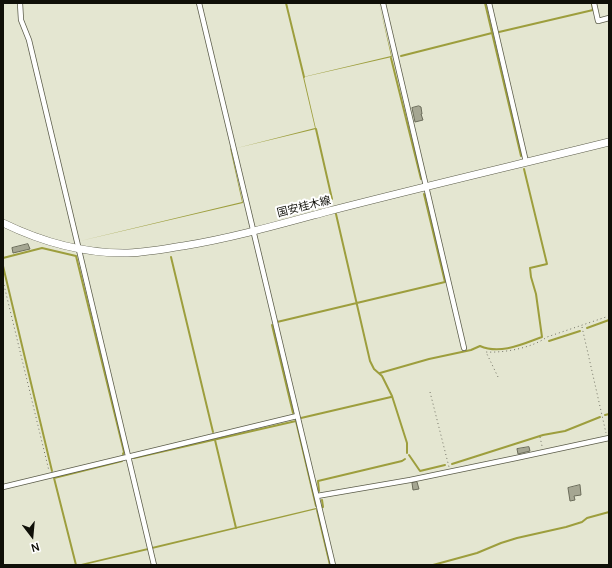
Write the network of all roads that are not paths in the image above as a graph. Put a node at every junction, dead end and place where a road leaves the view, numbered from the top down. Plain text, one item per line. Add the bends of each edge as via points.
1 (20, 3) edge
2 (199, 3) edge
3 (383, 3) edge
4 (489, 3) edge
5 (594, 3) edge
6 (609, 18) edge
7 (609, 142) edge
8 (526, 162) junction
9 (425, 186) junction
10 (3, 223) edge
11 (253, 231) junction
12 (78, 248) junction
13 (464, 348) dead end
14 (297, 416) junction
15 (608, 438) edge
16 (127, 457) junction
17 (3, 487) edge
18 (317, 496) junction
19 (154, 565) edge
20 (333, 565) edge

1 - 12 street via 21,20 30,40
2 - 11 street
3 - 9 street
4 - 8 street
5 - 6 street via 598,21
7 - 8 main road, 国安桂木線
8 - 9 main road, 国安桂木線
9 - 11 main road, 国安桂木線
9 - 13 street
10 - 12 main road, 国安桂木線 via 41,239
11 - 12 main road, 国安桂木線 via 145,252 102,252
11 - 14 street
12 - 16 street
14 - 16 street
14 - 18 street
15 - 18 street via 450,472
16 - 17 street
16 - 19 street
18 - 20 street

